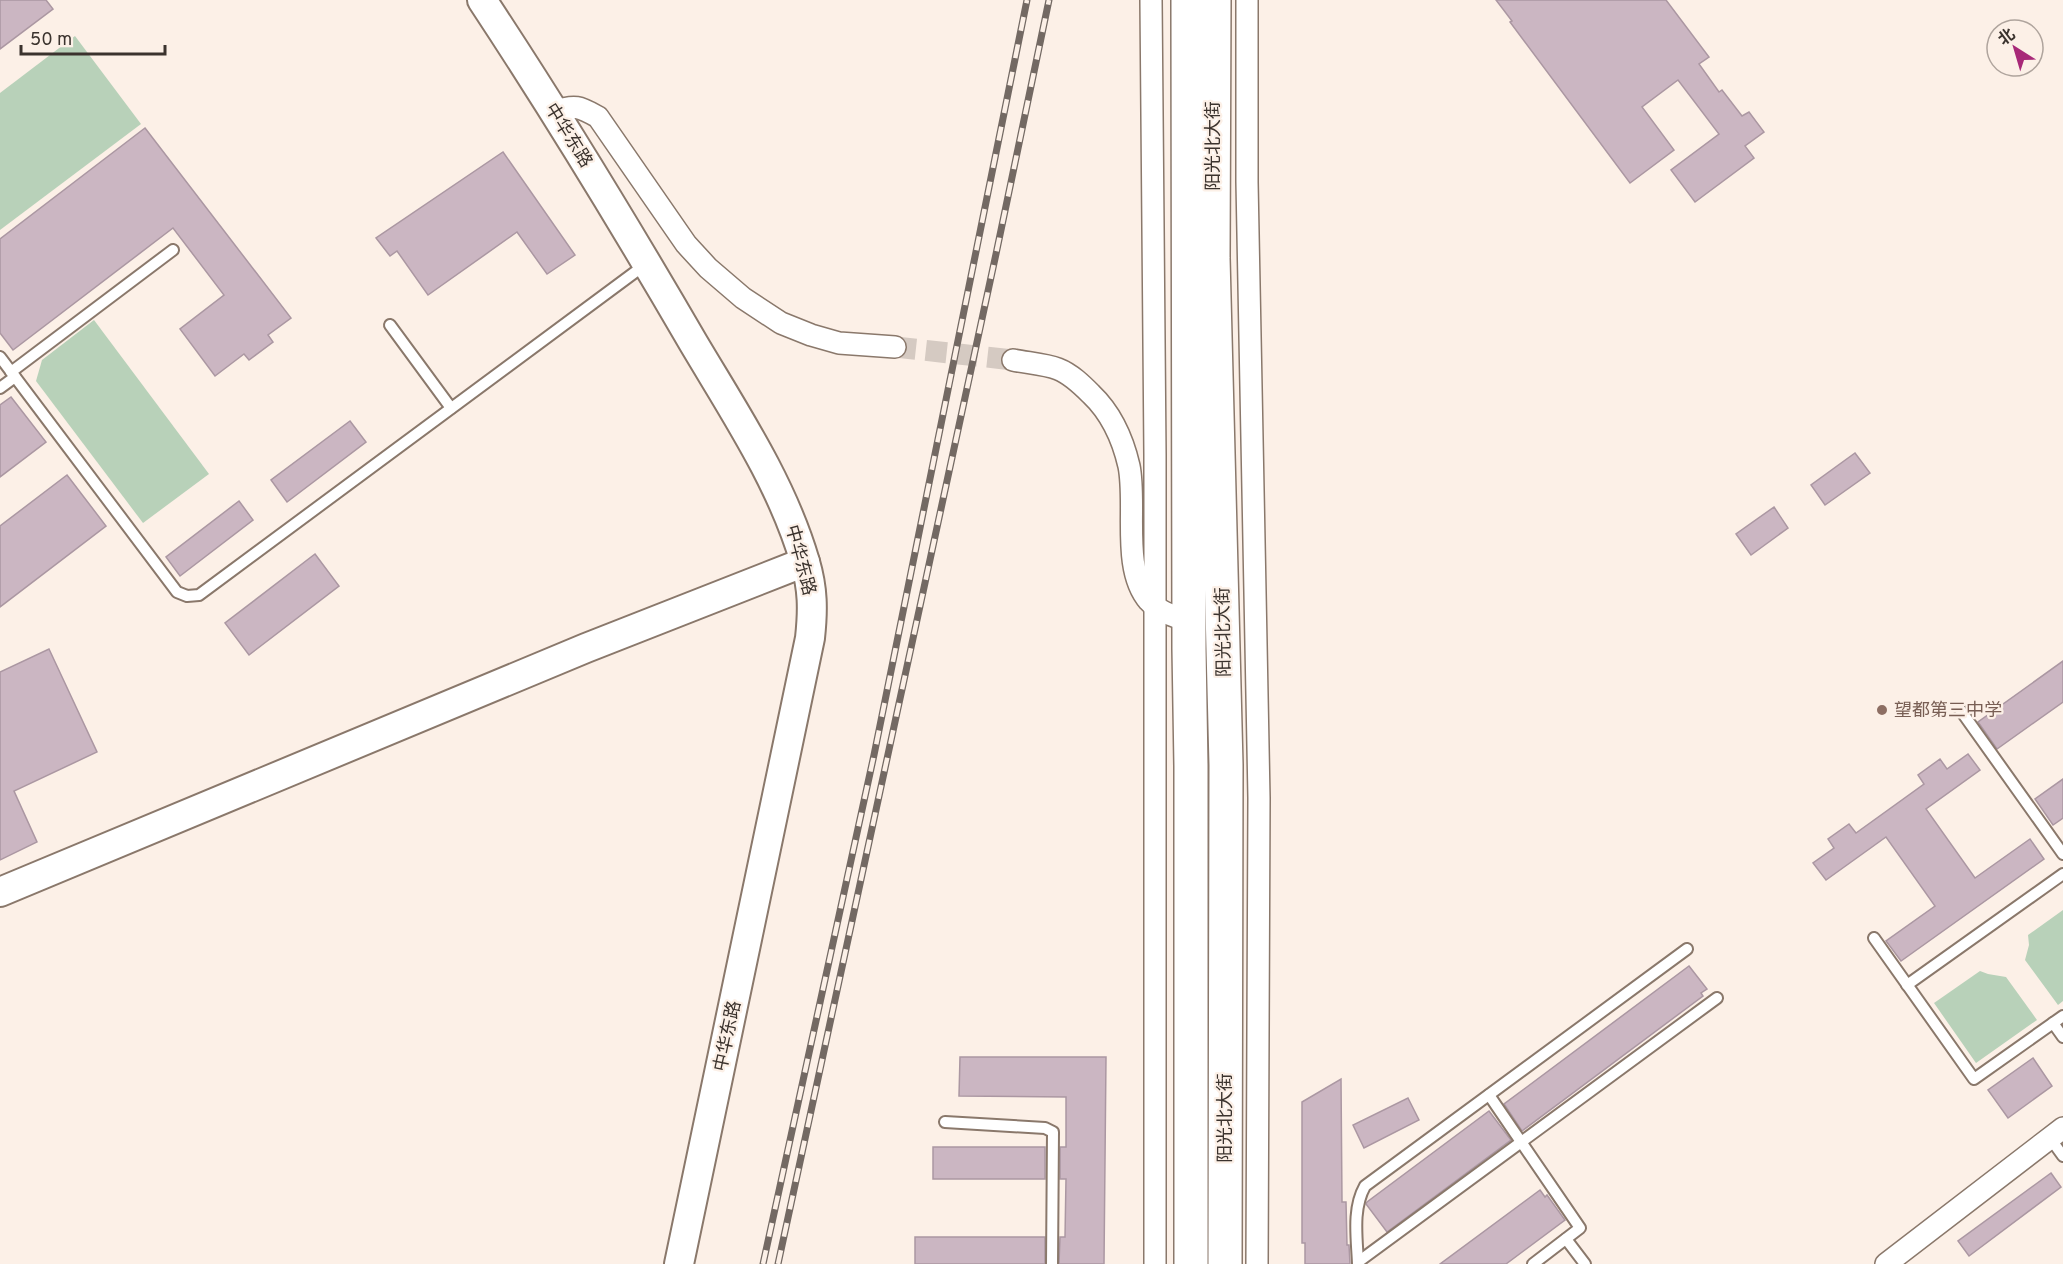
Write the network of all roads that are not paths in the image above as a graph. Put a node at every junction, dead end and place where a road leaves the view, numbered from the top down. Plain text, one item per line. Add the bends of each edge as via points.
1 (482, 0) edge
2 (1151, 0) edge
3 (1188, 0) edge
4 (1214, 0) edge
5 (1247, 0) edge
6 (554, 112) junction
7 (173, 250) dead end
8 (647, 263) junction
9 (390, 325) dead end
10 (895, 347) tunnel mouth
11 (0, 357) edge
12 (1013, 360) tunnel mouth
13 (13, 374) junction
14 (0, 388) edge
15 (451, 408) junction
16 (805, 562) junction
17 (1155, 605) junction
18 (1189, 621) junction
19 (1959, 708) dead end
20 (2063, 854) edge
21 (2063, 874) edge
22 (0, 892) edge
23 (1874, 938) dead end
24 (1687, 949) dead end
25 (1907, 985) junction
26 (1717, 998) dead end
27 (2063, 1016) edge
28 (2053, 1023) junction
29 (2063, 1037) edge
30 (1489, 1095) junction
31 (945, 1122) dead end
32 (2056, 1133) edge
33 (1521, 1142) junction
34 (2063, 1156) edge
35 (1566, 1239) junction
36 (1358, 1263) edge
37 (680, 1264) edge
38 (1052, 1264) edge
39 (1155, 1264) edge
40 (1191, 1264) edge
41 (1225, 1264) edge
42 (1257, 1264) edge
43 (1533, 1264) edge
44 (1585, 1264) edge
45 (1886, 1264) edge

1 - 6 street, 中华东路
2 - 17 street
3 - 18 highway, 阳光北大街
4 - 41 highway, 阳光北大街 via 1214,258 1226,765
5 - 42 street via 1259,798
6 - 8 street, 中华东路
6 - 10 street via 567,106 579,107 598,117 686,244 743,298 811,335 838,343
7 - 13 lane
8 - 15 lane
8 - 16 street, 中华东路 via 767,471
9 - 15 lane
11 - 13 lane
12 - 17 street via 1058,369 1098,400 1113,421 1129,467 1134,566 1148,600
13 - 14 lane
13 - 15 lane via 177,592 187,596 199,595
16 - 22 street via 586,648
16 - 37 street, 中华东路 via 813,607 810,638
17 - 18 street via 1163,613
17 - 39 street
18 - 40 highway, 阳光北大街
19 - 20 lane
21 - 25 lane
23 - 25 lane
24 - 30 lane
25 - 28 lane via 1974,1079
26 - 33 lane
27 - 28 lane
28 - 29 lane
30 - 33 lane
30 - 36 lane via 1365,1186 1356,1210
31 - 38 lane via 1045,1128 1053,1132
32 - 34 lane
32 - 45 street
33 - 35 lane via 1580,1228
33 - 36 lane
35 - 43 lane
35 - 44 lane

